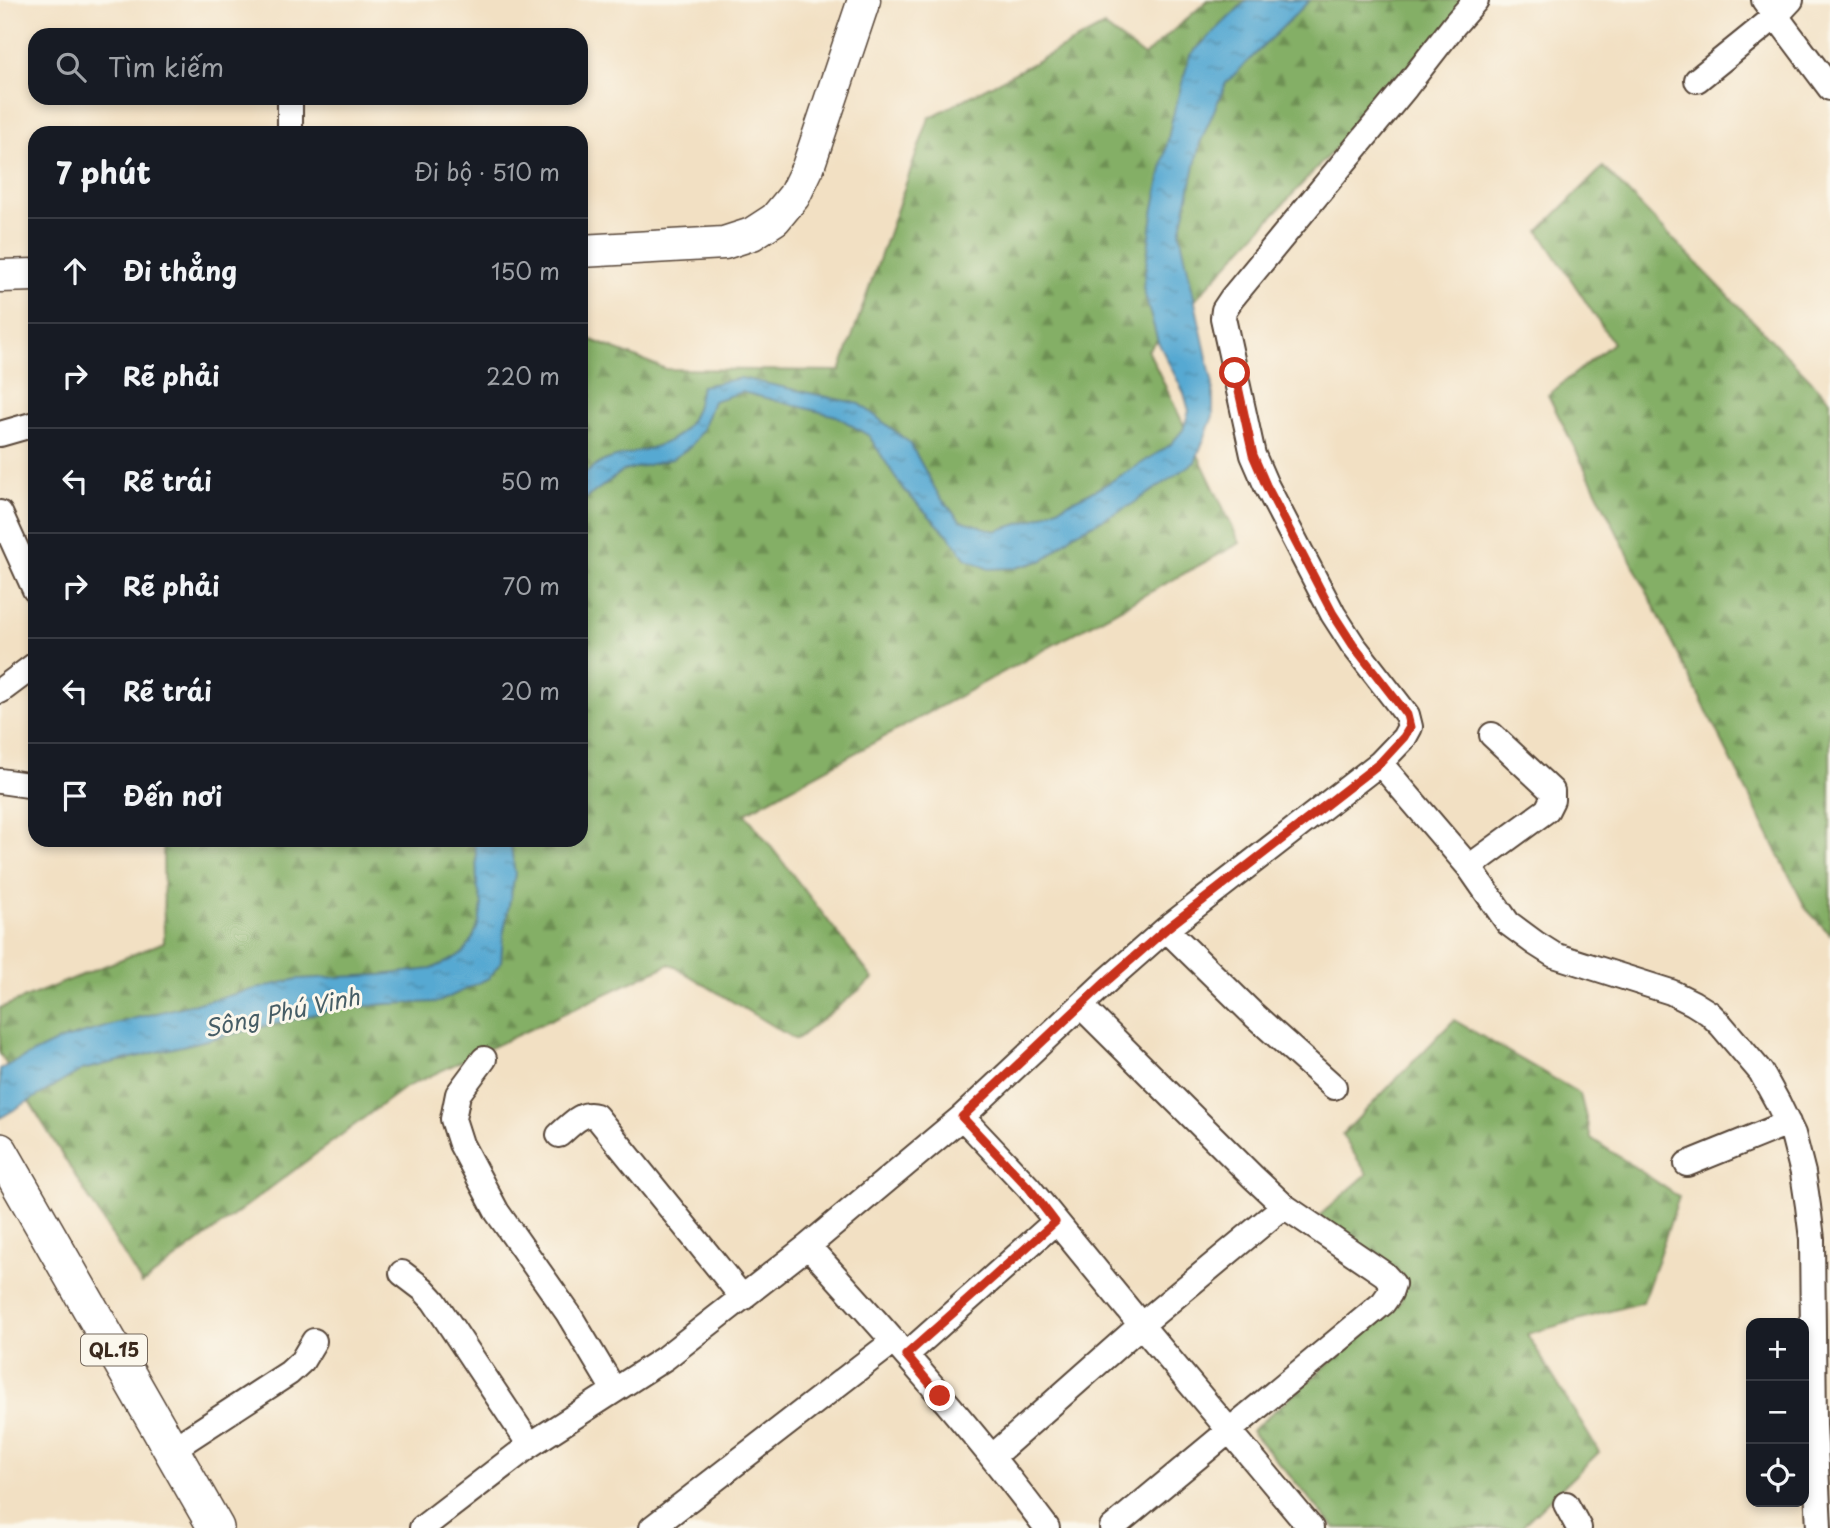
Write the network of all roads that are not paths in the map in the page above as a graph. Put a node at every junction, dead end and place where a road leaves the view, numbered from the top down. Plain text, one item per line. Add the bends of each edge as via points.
1 (864, 0) edge
2 (1476, 0) edge
3 (1777, 5) edge
4 (1697, 80) dead end
5 (1830, 88) edge
6 (290, 105) edge
7 (290, 126) edge
8 (588, 251) edge
9 (28, 275) edge
10 (0, 276) edge
11 (28, 426) edge
12 (0, 434) edge
13 (0, 513) edge
14 (28, 575) edge
15 (28, 670) edge
16 (0, 691) edge
17 (1492, 735) dead end
18 (1380, 763) junction
19 (0, 781) edge
20 (28, 785) edge
21 (1469, 867) junction
22 (1166, 929) junction
23 (1082, 1006) junction
24 (484, 1059) dead end
25 (1334, 1087) dead end
26 (962, 1117) junction
27 (1788, 1123) junction
28 (559, 1135) dead end
29 (6, 1162) edge
30 (1686, 1164) dead end
31 (1284, 1206) junction
32 (1055, 1222) junction
33 (808, 1245) junction
34 (402, 1273) dead end
35 (743, 1298) junction
36 (1141, 1325) junction
37 (314, 1341) dead end
38 (900, 1348) junction
39 (614, 1390) junction
40 (1230, 1430) junction
41 (530, 1445) junction
42 (171, 1450) junction
43 (992, 1457) junction
44 (1566, 1504) dead end
45 (216, 1528) edge
46 (422, 1528) edge
47 (652, 1528) edge
48 (1047, 1528) edge
49 (1112, 1528) edge
50 (1311, 1528) edge
51 (1579, 1528) edge
52 (1819, 1528) edge

1 - 8 main road via 805,174 775,219 752,234 724,243
2 - 18 street via 1224,310 1253,455 1266,485 1333,614 1407,715 1410,727
3 - 4 street
3 - 5 street
6 - 7 street
9 - 10 main road
11 - 12 street
13 - 14 street
15 - 16 street
17 - 21 street via 1552,791 1552,800 1547,810
18 - 21 street
18 - 22 street
19 - 20 street
21 - 27 street via 1508,923 1535,943 1554,954 1671,992 1709,1013 1761,1072
22 - 23 street
22 - 25 street
23 - 26 street
23 - 31 street
24 - 39 street via 458,1094 453,1119 461,1144 497,1212 568,1313
26 - 32 street
26 - 33 street
27 - 30 street
27 - 52 street via 1803,1173 1812,1239
28 - 35 street via 584,1115 596,1116
29 - 42 highway, QL.15
31 - 36 street
31 - 40 street via 1393,1284 1383,1303
32 - 36 street
32 - 38 street
33 - 35 street
33 - 38 street
34 - 41 street via 434,1301
35 - 39 street via 665,1358
36 - 40 street
36 - 43 street
37 - 42 street via 289,1373
38 - 43 street
38 - 47 street
39 - 41 street
40 - 49 street
40 - 50 street
41 - 46 street
42 - 45 highway, QL.15
43 - 48 street
44 - 51 street

